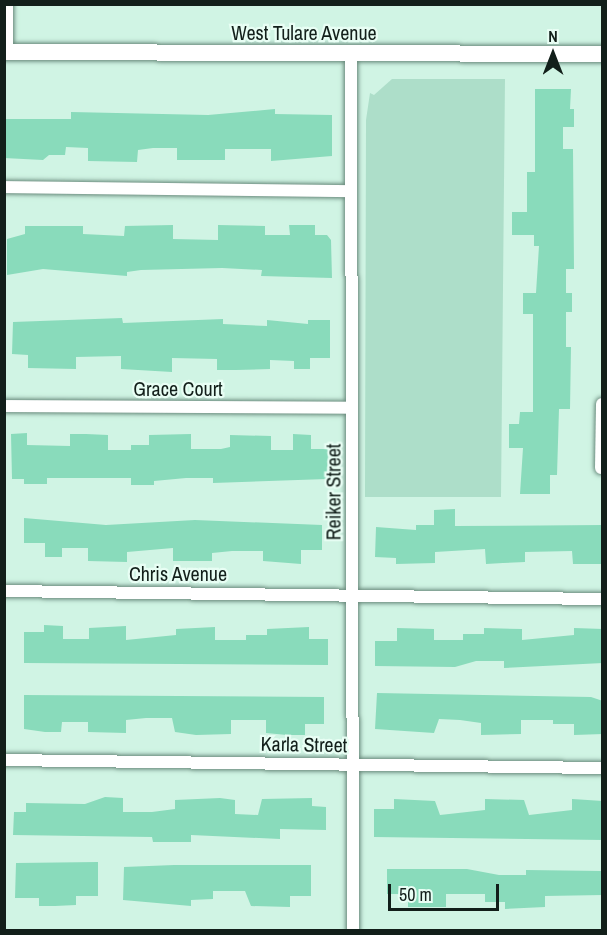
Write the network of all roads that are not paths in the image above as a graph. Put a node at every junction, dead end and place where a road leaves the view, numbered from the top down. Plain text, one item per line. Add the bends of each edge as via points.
1 (7, 4) edge
2 (6, 52) edge
3 (351, 53) junction
4 (603, 54) edge
5 (4, 187) edge
6 (351, 191) junction
7 (603, 404) edge
8 (4, 406) edge
9 (352, 408) junction
10 (601, 468) dead end
11 (4, 591) edge
12 (352, 594) junction
13 (603, 599) edge
14 (4, 760) edge
15 (352, 765) junction
16 (603, 768) edge
17 (353, 930) edge

1 - 2 street
2 - 3 street, West Tulare Avenue
3 - 4 street, West Tulare Avenue
3 - 6 street, Reiker Street
5 - 6 street
6 - 9 street, Reiker Street
7 - 10 street
8 - 9 street, Grace Court
9 - 12 street, Reiker Street
11 - 12 street, Chris Avenue
12 - 13 street, Chris Avenue
12 - 15 street, Reiker Street
14 - 15 street, Karla Street
15 - 16 street, Karla Street
15 - 17 street, Reiker Street

